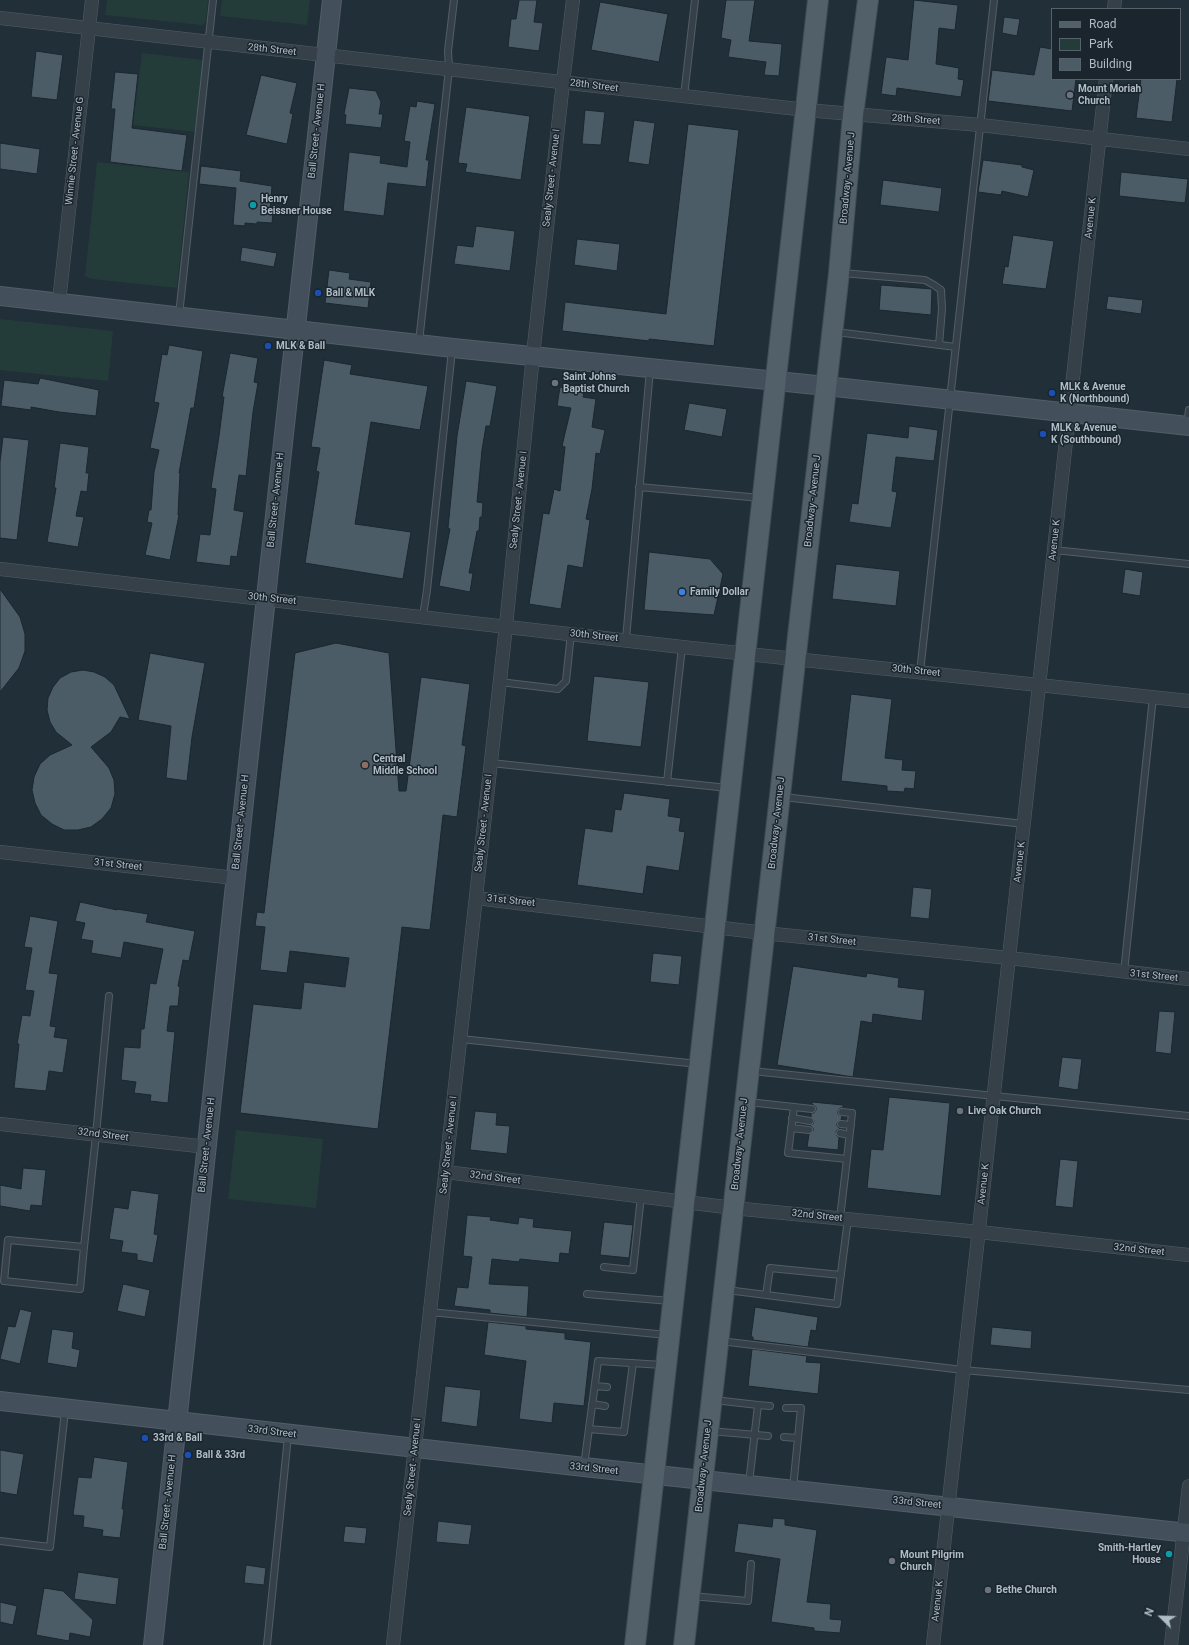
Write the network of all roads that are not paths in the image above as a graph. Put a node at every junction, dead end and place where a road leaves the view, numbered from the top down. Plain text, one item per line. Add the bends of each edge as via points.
1 (92, 0) edge
2 (213, 0) edge
3 (332, 0) edge
4 (454, 0) edge
5 (573, 0) edge
6 (695, 0) edge
7 (818, 0) edge
8 (868, 0) edge
9 (994, 0) edge
10 (0, 18) edge
11 (88, 28) junction
12 (208, 43) junction
13 (326, 56) junction
14 (449, 69) junction
15 (1106, 80) edge
16 (562, 82) junction
17 (684, 96) junction
18 (806, 110) junction
19 (853, 115) junction
20 (980, 125) junction
21 (1100, 139) junction
22 (1189, 149) edge
23 (839, 273) junction
24 (0, 296) edge
25 (58, 302) junction
26 (179, 316) junction
27 (295, 329) junction
28 (832, 332) junction
29 (419, 344) junction
30 (939, 345) junction
31 (956, 347) junction
32 (453, 348) junction
33 (533, 355) junction
34 (650, 368) junction
35 (775, 380) junction
36 (826, 386) junction
37 (950, 400) junction
38 (1069, 412) junction
39 (1188, 421) edge
40 (639, 487) junction
41 (762, 498) junction
42 (1054, 550) junction
43 (1189, 564) edge
44 (0, 569) edge
45 (266, 598) junction
46 (423, 616) junction
47 (506, 626) junction
48 (571, 633) junction
49 (626, 639) junction
50 (682, 646) junction
51 (746, 653) junction
52 (795, 658) junction
53 (920, 672) junction
54 (500, 682) junction
55 (1039, 685) junction
56 (1153, 697) junction
57 (1189, 701) edge
58 (491, 763) junction
59 (667, 782) junction
60 (731, 789) junction
61 (780, 796) junction
62 (1024, 824) junction
63 (0, 852) edge
64 (235, 878) junction
65 (476, 898) junction
66 (716, 926) junction
67 (764, 933) junction
68 (1009, 958) junction
69 (1124, 972) junction
70 (1189, 979) edge
71 (109, 996) dead end
72 (461, 1039) junction
73 (700, 1064) junction
74 (749, 1070) junction
75 (994, 1095) junction
76 (745, 1102) junction
77 (794, 1107) junction
78 (812, 1109) dead end
79 (842, 1112) dead end
80 (1189, 1116) edge
81 (792, 1118) junction
82 (810, 1121) dead end
83 (0, 1124) edge
84 (841, 1124) dead end
85 (851, 1125) junction
86 (791, 1128) junction
87 (809, 1130) dead end
88 (840, 1133) dead end
89 (96, 1134) junction
90 (849, 1135) junction
91 (207, 1148) junction
92 (846, 1159) junction
93 (446, 1172) junction
94 (641, 1196) junction
95 (685, 1201) junction
96 (733, 1208) junction
97 (844, 1218) junction
98 (979, 1232) junction
99 (84, 1247) junction
100 (1189, 1255) edge
101 (604, 1267) dead end
102 (840, 1275) junction
103 (724, 1289) junction
104 (587, 1294) dead end
105 (766, 1295) junction
106 (674, 1301) junction
107 (430, 1312) junction
108 (670, 1335) junction
109 (718, 1340) junction
110 (633, 1363) junction
111 (667, 1365) junction
112 (963, 1370) junction
113 (595, 1386) junction
114 (607, 1387) dead end
115 (1189, 1390) edge
116 (712, 1400) junction
117 (0, 1401) edge
118 (592, 1404) junction
119 (758, 1405) junction
120 (605, 1406) dead end
121 (770, 1406) dead end
122 (786, 1408) dead end
123 (65, 1409) junction
124 (177, 1421) junction
125 (589, 1429) junction
126 (708, 1431) junction
127 (288, 1434) junction
128 (755, 1435) junction
129 (768, 1436) dead end
130 (784, 1437) dead end
131 (798, 1438) junction
132 (415, 1448) junction
133 (584, 1467) junction
134 (654, 1475) junction
135 (703, 1480) junction
136 (749, 1485) junction
137 (1189, 1486) edge
138 (792, 1489) junction
139 (948, 1506) junction
140 (1186, 1533) edge
141 (0, 1540) edge
142 (751, 1564) dead end
143 (690, 1596) junction
144 (153, 1645) edge
145 (267, 1645) edge
146 (393, 1645) edge
147 (636, 1645) edge
148 (684, 1645) edge
149 (933, 1645) edge
150 (1171, 1645) edge

1 - 11 street, Winnie Street - Avenue G
2 - 12 lane
3 - 13 street, Ball Street - Avenue H
4 - 14 lane via 448,51
5 - 16 street, Sealy Street - Avenue I
6 - 17 lane
7 - 18 main road
8 - 19 main road, Broadway - Avenue J
9 - 20 lane
10 - 11 street, 28th Street
11 - 12 street, 28th Street
11 - 25 street, Winnie Street - Avenue G
12 - 13 street, 28th Street
12 - 26 lane
13 - 14 street, 28th Street
13 - 27 street, Ball Street - Avenue H
14 - 16 street, 28th Street
14 - 29 lane
15 - 21 street, Avenue K
16 - 17 street, 28th Street
16 - 33 street, Sealy Street - Avenue I
17 - 18 street, 28th Street
18 - 19 street, 28th Street
18 - 35 main road
19 - 20 street, 28th Street
19 - 23 main road, Broadway - Avenue J
20 - 21 street, 28th Street
20 - 31 lane
21 - 22 street, 28th Street
21 - 38 street, Avenue K
23 - 28 main road, Broadway - Avenue J
23 - 30 lane via 925,280 941,290
24 - 25 street
25 - 26 street
26 - 27 street
27 - 29 street
27 - 45 street, Ball Street - Avenue H
28 - 30 lane
28 - 36 main road, Broadway - Avenue J
29 - 32 street
30 - 31 lane
31 - 37 lane
32 - 33 street
32 - 46 lane
33 - 34 street
33 - 47 street, Sealy Street - Avenue I
34 - 35 street
34 - 40 lane
35 - 36 street
35 - 41 main road
36 - 37 street
36 - 52 main road, Broadway - Avenue J
37 - 38 street
37 - 53 lane
38 - 39 street
38 - 42 street, Avenue K
40 - 41 lane
40 - 49 lane
41 - 51 main road
42 - 43 lane
42 - 55 street, Avenue K
44 - 45 street, 30th Street
45 - 46 street, 30th Street
45 - 64 street, Ball Street - Avenue H
46 - 47 street, 30th Street
47 - 48 street, 30th Street
47 - 54 street, Sealy Street - Avenue I
48 - 49 street, 30th Street
48 - 54 lane via 566,681 558,689
49 - 50 street, 30th Street
50 - 51 street, 30th Street
50 - 59 lane
51 - 52 street, 30th Street
51 - 60 main road
52 - 53 street, 30th Street
52 - 61 main road, Broadway - Avenue J
53 - 55 street, 30th Street
54 - 58 street, Sealy Street - Avenue I
55 - 56 street, 30th Street
55 - 62 street, Avenue K
56 - 57 street, 30th Street
56 - 69 lane
58 - 59 lane
58 - 65 street, Sealy Street - Avenue I
59 - 60 lane
60 - 66 main road
61 - 62 lane
61 - 67 main road, Broadway - Avenue J
62 - 68 street, Avenue K
63 - 64 street, 31st Street
64 - 91 street, Ball Street - Avenue H
65 - 66 street, 31st Street
65 - 72 street, Sealy Street - Avenue I
66 - 67 street, 31st Street
66 - 73 main road
67 - 68 street, 31st Street
67 - 74 main road, Broadway - Avenue J
68 - 69 street, 31st Street
68 - 75 street, Avenue K
69 - 70 street, 31st Street
71 - 89 lane
72 - 73 lane
72 - 93 street, Sealy Street - Avenue I
73 - 95 main road
74 - 75 lane
74 - 76 main road, Broadway - Avenue J
75 - 80 lane
75 - 98 street, Avenue K
76 - 77 lane
76 - 96 main road, Broadway - Avenue J
77 - 78 lane
77 - 81 lane
79 - 85 lane via 852,1113
81 - 82 lane
81 - 86 lane
83 - 89 street, 32nd Street
84 - 85 lane
85 - 90 lane
86 - 87 lane
86 - 92 lane via 788,1153
88 - 90 lane
89 - 91 street, 32nd Street
89 - 99 lane
90 - 92 lane
91 - 124 street, Ball Street - Avenue H
92 - 97 lane
93 - 94 street, 32nd Street
93 - 107 street, Sealy Street - Avenue I
94 - 95 street, 32nd Street
94 - 101 lane via 632,1270
95 - 96 street, 32nd Street
95 - 106 main road
96 - 97 street, 32nd Street
96 - 103 main road, Broadway - Avenue J
97 - 98 street, 32nd Street
97 - 102 lane
98 - 100 street, 32nd Street
98 - 112 street, Avenue K
99 - 99 lane via 8,1240 4,1281 80,1289
102 - 105 lane via 770,1268
102 - 105 lane via 837,1304
103 - 105 lane
103 - 109 main road, Broadway - Avenue J
104 - 106 lane
106 - 108 main road
107 - 108 lane
107 - 132 street, Sealy Street - Avenue I
108 - 111 main road
109 - 112 lane
109 - 116 main road, Broadway - Avenue J
110 - 111 lane
110 - 113 lane via 598,1361
110 - 125 lane via 625,1408 624,1432
111 - 134 main road
112 - 115 lane
112 - 139 street, Avenue K
113 - 114 lane
113 - 118 lane
116 - 119 lane
116 - 126 main road, Broadway - Avenue J
117 - 123 street, 33rd Street
118 - 120 lane
118 - 125 lane
119 - 121 lane
119 - 128 lane
122 - 131 lane via 801,1408
123 - 124 street, 33rd Street
123 - 141 lane via 50,1547
124 - 127 street, 33rd Street
124 - 144 street, Ball Street - Avenue H
125 - 133 lane
126 - 128 lane
126 - 135 main road, Broadway - Avenue J
127 - 132 street, 33rd Street
127 - 145 lane
128 - 129 lane
128 - 136 lane
130 - 131 lane
131 - 138 lane
132 - 133 street, 33rd Street
132 - 146 street, Sealy Street - Avenue I
133 - 134 street, 33rd Street
134 - 135 street, 33rd Street
134 - 147 main road
135 - 136 street, 33rd Street
135 - 143 main road, Broadway - Avenue J
136 - 138 street, 33rd Street
137 - 140 street
138 - 139 street, 33rd Street
139 - 140 street, 33rd Street
139 - 149 street, Avenue K
140 - 150 street
142 - 143 lane via 748,1601
143 - 148 main road, Broadway - Avenue J

